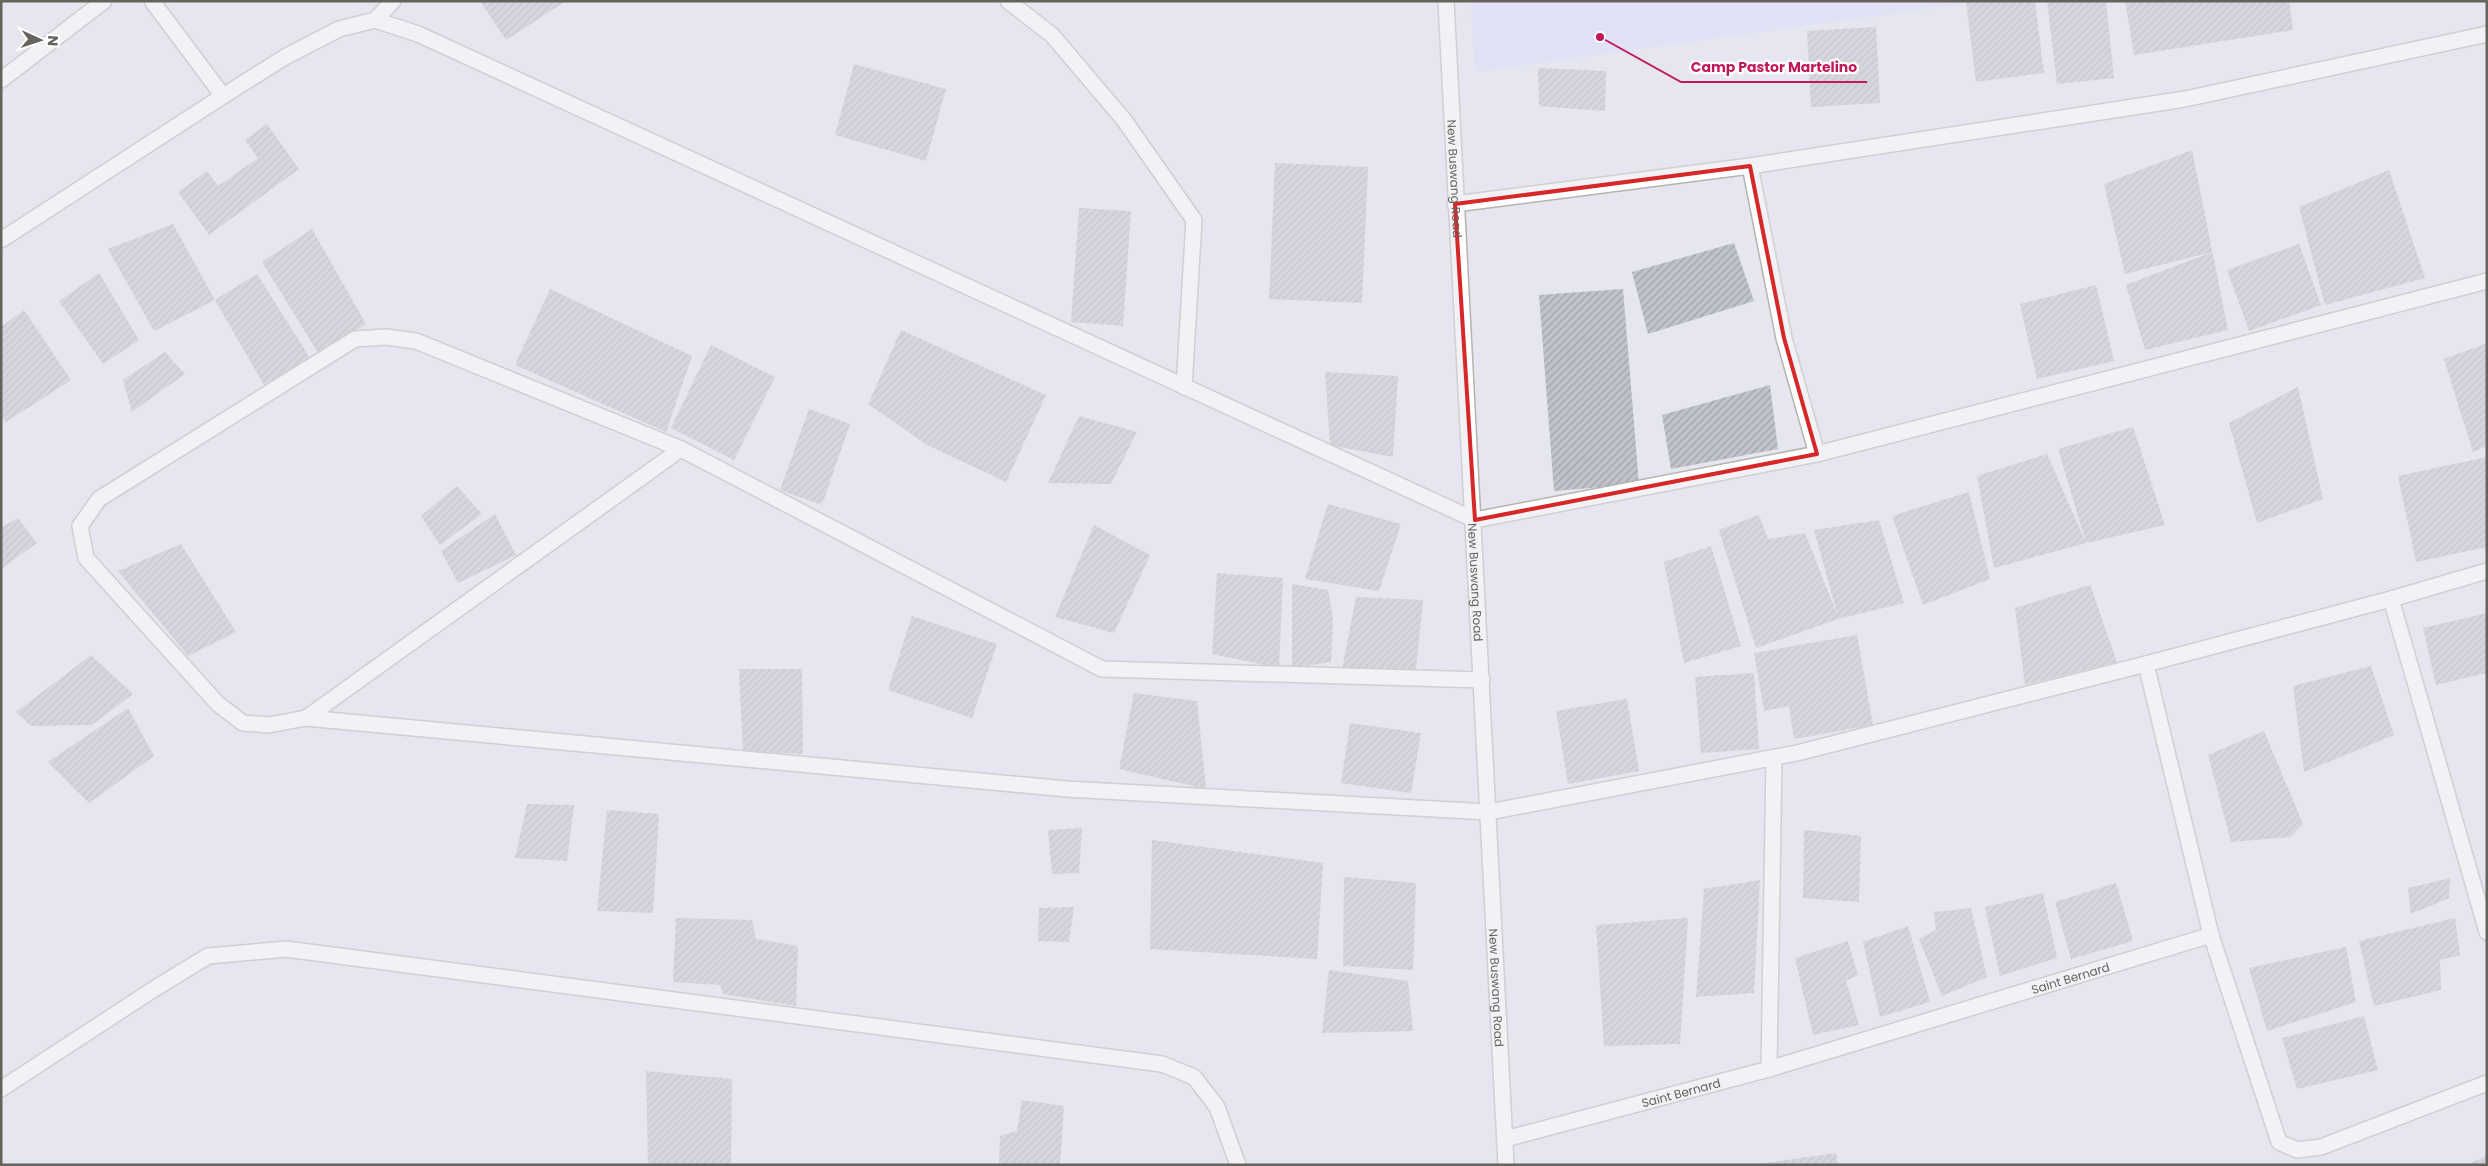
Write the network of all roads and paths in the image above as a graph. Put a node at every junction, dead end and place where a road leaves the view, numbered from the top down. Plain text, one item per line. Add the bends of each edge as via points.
1 (104, 1) edge
2 (152, 1) edge
3 (393, 1) edge
4 (1008, 1) edge
5 (1446, 1) edge
6 (375, 20) junction
7 (2487, 34) edge
8 (1, 80) edge
9 (223, 96) junction
10 (1750, 166) junction
11 (1455, 204) junction
12 (1, 240) edge
13 (2487, 281) edge
14 (1184, 387) junction
15 (681, 450) junction
16 (1817, 454) junction
17 (1475, 520) junction
18 (2487, 571) edge
19 (2391, 599) junction
20 (2146, 664) junction
21 (1482, 680) junction
22 (306, 718) junction
23 (1774, 758) junction
24 (1489, 812) junction
25 (2487, 932) edge
26 (2211, 936) junction
27 (1769, 1069) junction
28 (2487, 1083) edge
29 (1, 1089) edge
30 (1505, 1139) junction
31 (1238, 1165) edge
32 (1506, 1165) edge

1 - 8 street
2 - 9 street
3 - 6 street
4 - 14 street via 1052,35 1124,120 1194,220
5 - 11 street, New Buswang Road
6 - 9 street via 340,29 285,57
6 - 14 street via 418,34
7 - 10 street via 2185,99
9 - 12 street
10 - 11 street
10 - 16 street via 1784,338
11 - 17 street, New Buswang Road
13 - 16 street
14 - 17 street
15 - 21 street via 1102,669
15 - 22 street
15 - 22 street via 416,341 386,337 355,339 99,498 80,526 86,558 218,704 243,723 269,725
16 - 17 street
17 - 21 street, New Buswang Road
18 - 19 street
19 - 20 street
19 - 25 street
20 - 23 street
20 - 26 street
21 - 24 street, New Buswang Road
22 - 24 street via 1067,789
23 - 24 street
23 - 27 street
24 - 30 street, New Buswang Road
26 - 27 street, Saint Bernard
26 - 28 street via 2279,1142 2297,1150 2321,1147
27 - 30 street, Saint Bernard
29 - 31 street via 208,956 286,949 1162,1064 1194,1078 1217,1108
30 - 32 street, New Buswang Road

